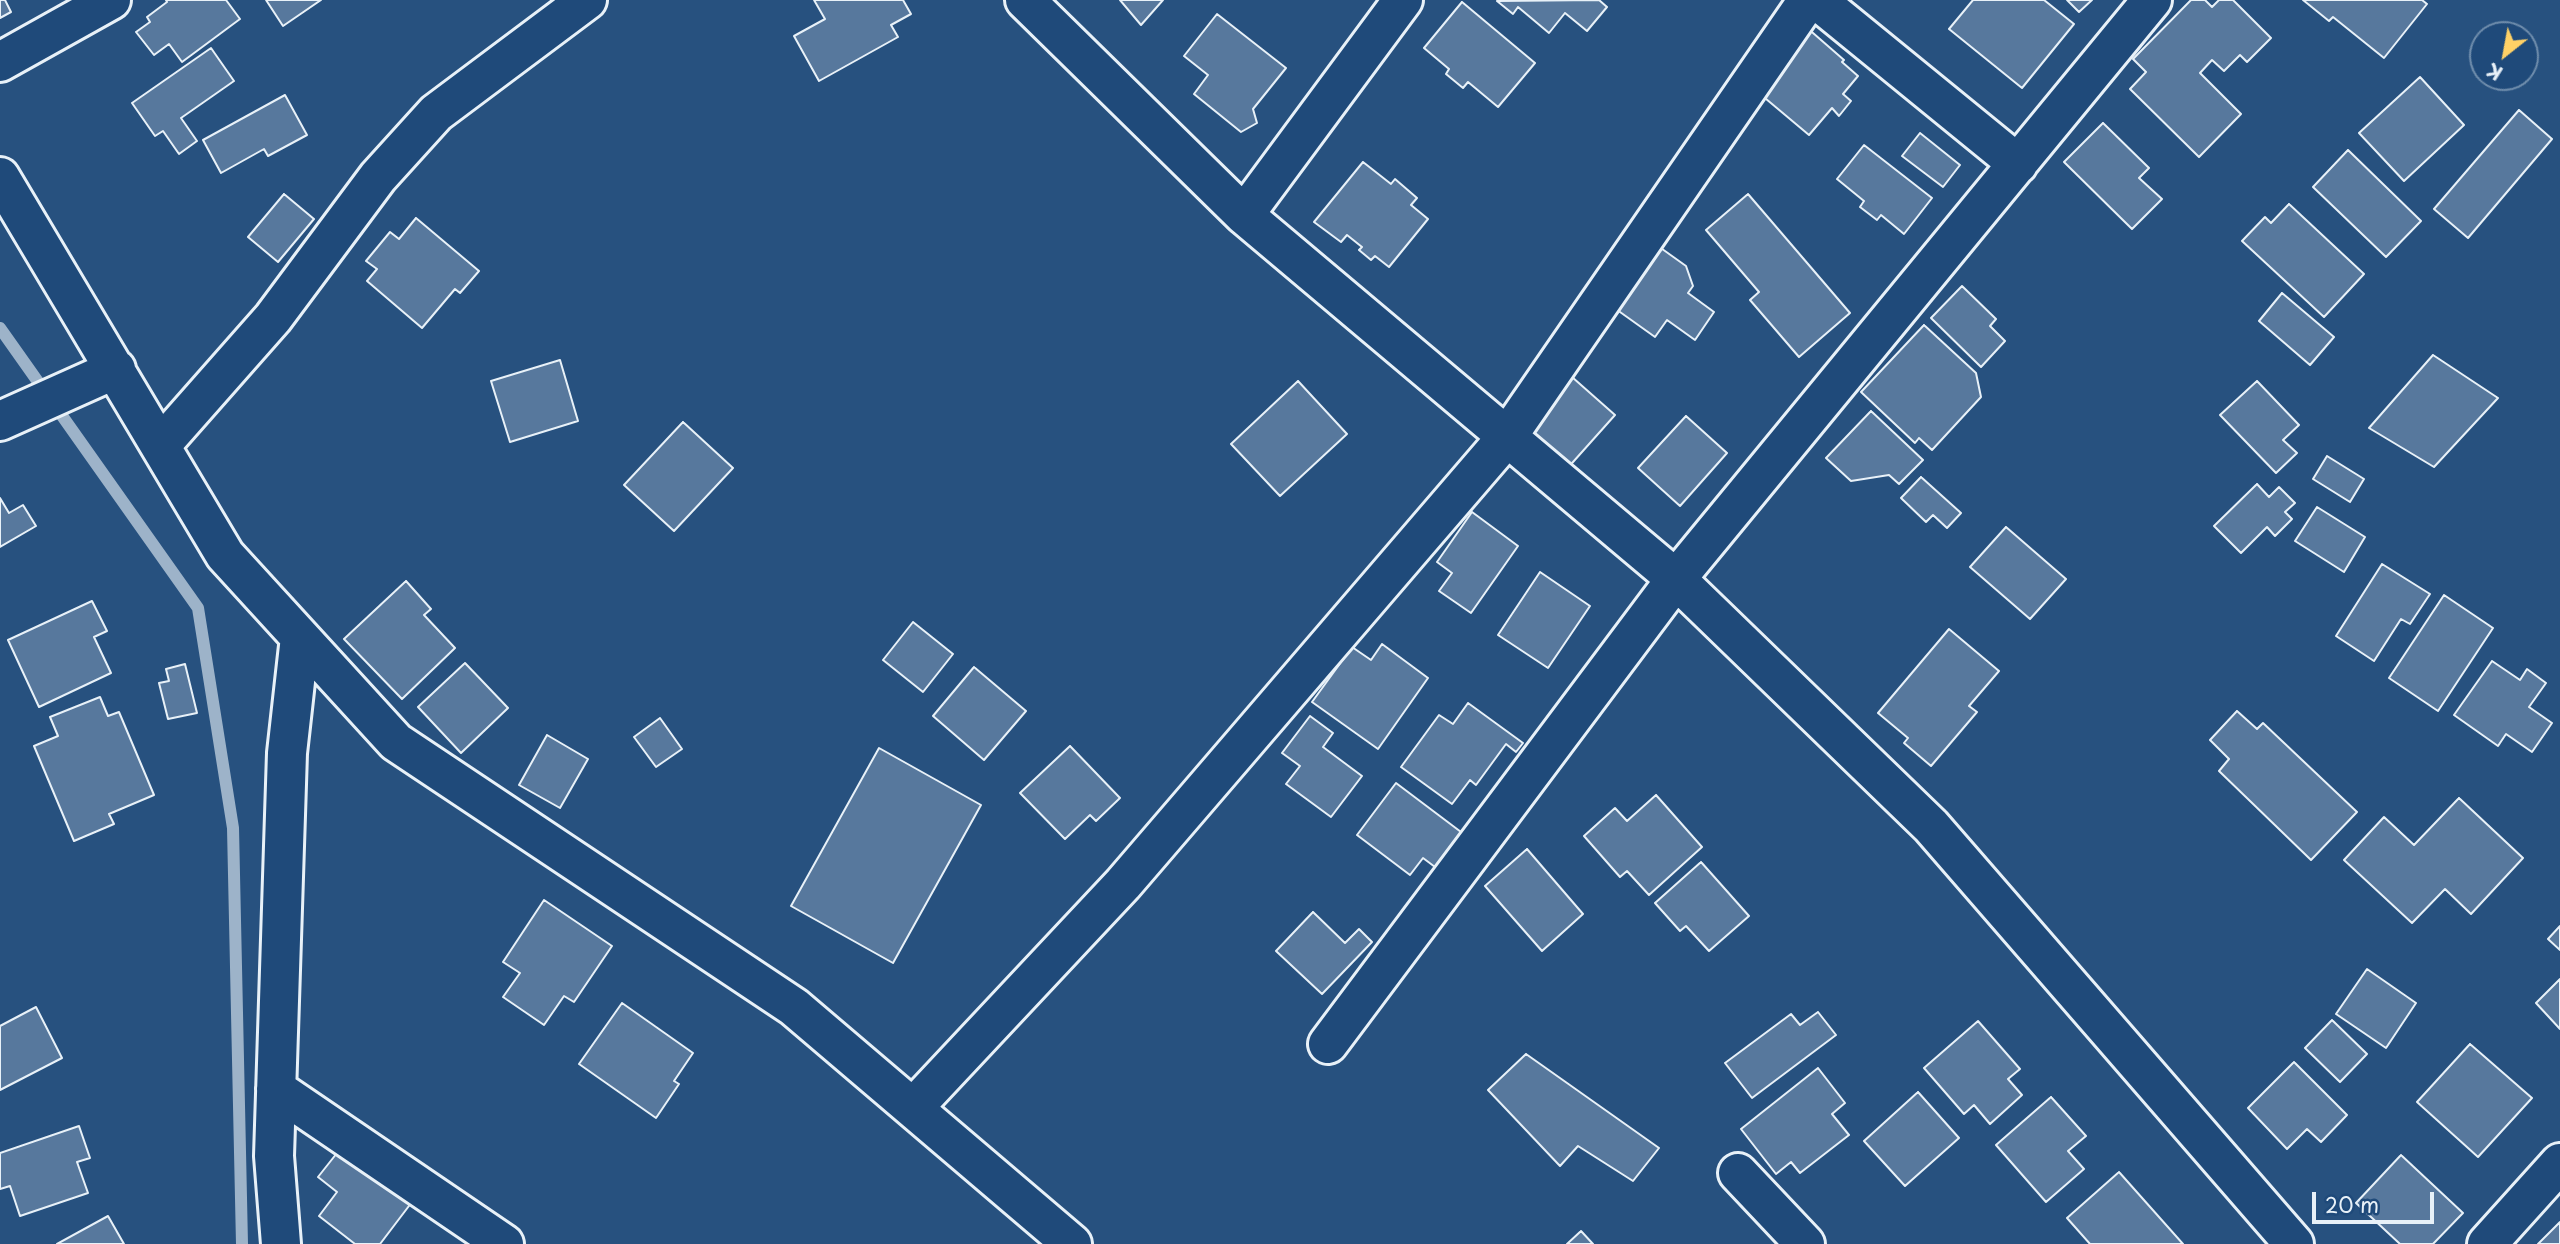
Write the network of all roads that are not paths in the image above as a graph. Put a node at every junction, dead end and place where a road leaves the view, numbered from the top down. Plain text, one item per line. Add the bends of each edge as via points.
1 (111, 0) edge
2 (587, 0) edge
3 (1025, 0) edge
4 (1404, 0) edge
5 (1808, 0) edge
6 (1817, 0) edge
7 (2152, 0) edge
8 (0, 62) edge
9 (2018, 164) junction
10 (0, 177) edge
11 (1244, 215) junction
12 (108, 373) junction
13 (5, 419) edge
14 (1507, 437) junction
15 (161, 445) junction
16 (1676, 579) junction
17 (300, 637) junction
18 (1328, 1044) dead end
19 (276, 1089) junction
20 (913, 1108) junction
21 (2560, 1163) edge
22 (1738, 1172) dead end
23 (281, 1244) edge
24 (504, 1244) edge
25 (1072, 1244) edge
26 (1805, 1244) edge
27 (2294, 1244) edge
28 (2487, 1244) edge

1 - 8 street
2 - 15 street via 436,113 378,177 273,318
3 - 11 street
4 - 11 street
5 - 14 street
6 - 9 street
7 - 9 street
9 - 16 street
10 - 12 street
11 - 14 street
12 - 13 street
12 - 15 street
14 - 16 street
14 - 20 street via 1123,884
15 - 17 street via 225,555
16 - 18 street
16 - 27 street via 1931,826
17 - 19 street via 287,753
17 - 20 street via 396,742 794,1007
19 - 23 street via 274,1156
19 - 24 street
20 - 25 street
21 - 28 street
22 - 26 street

